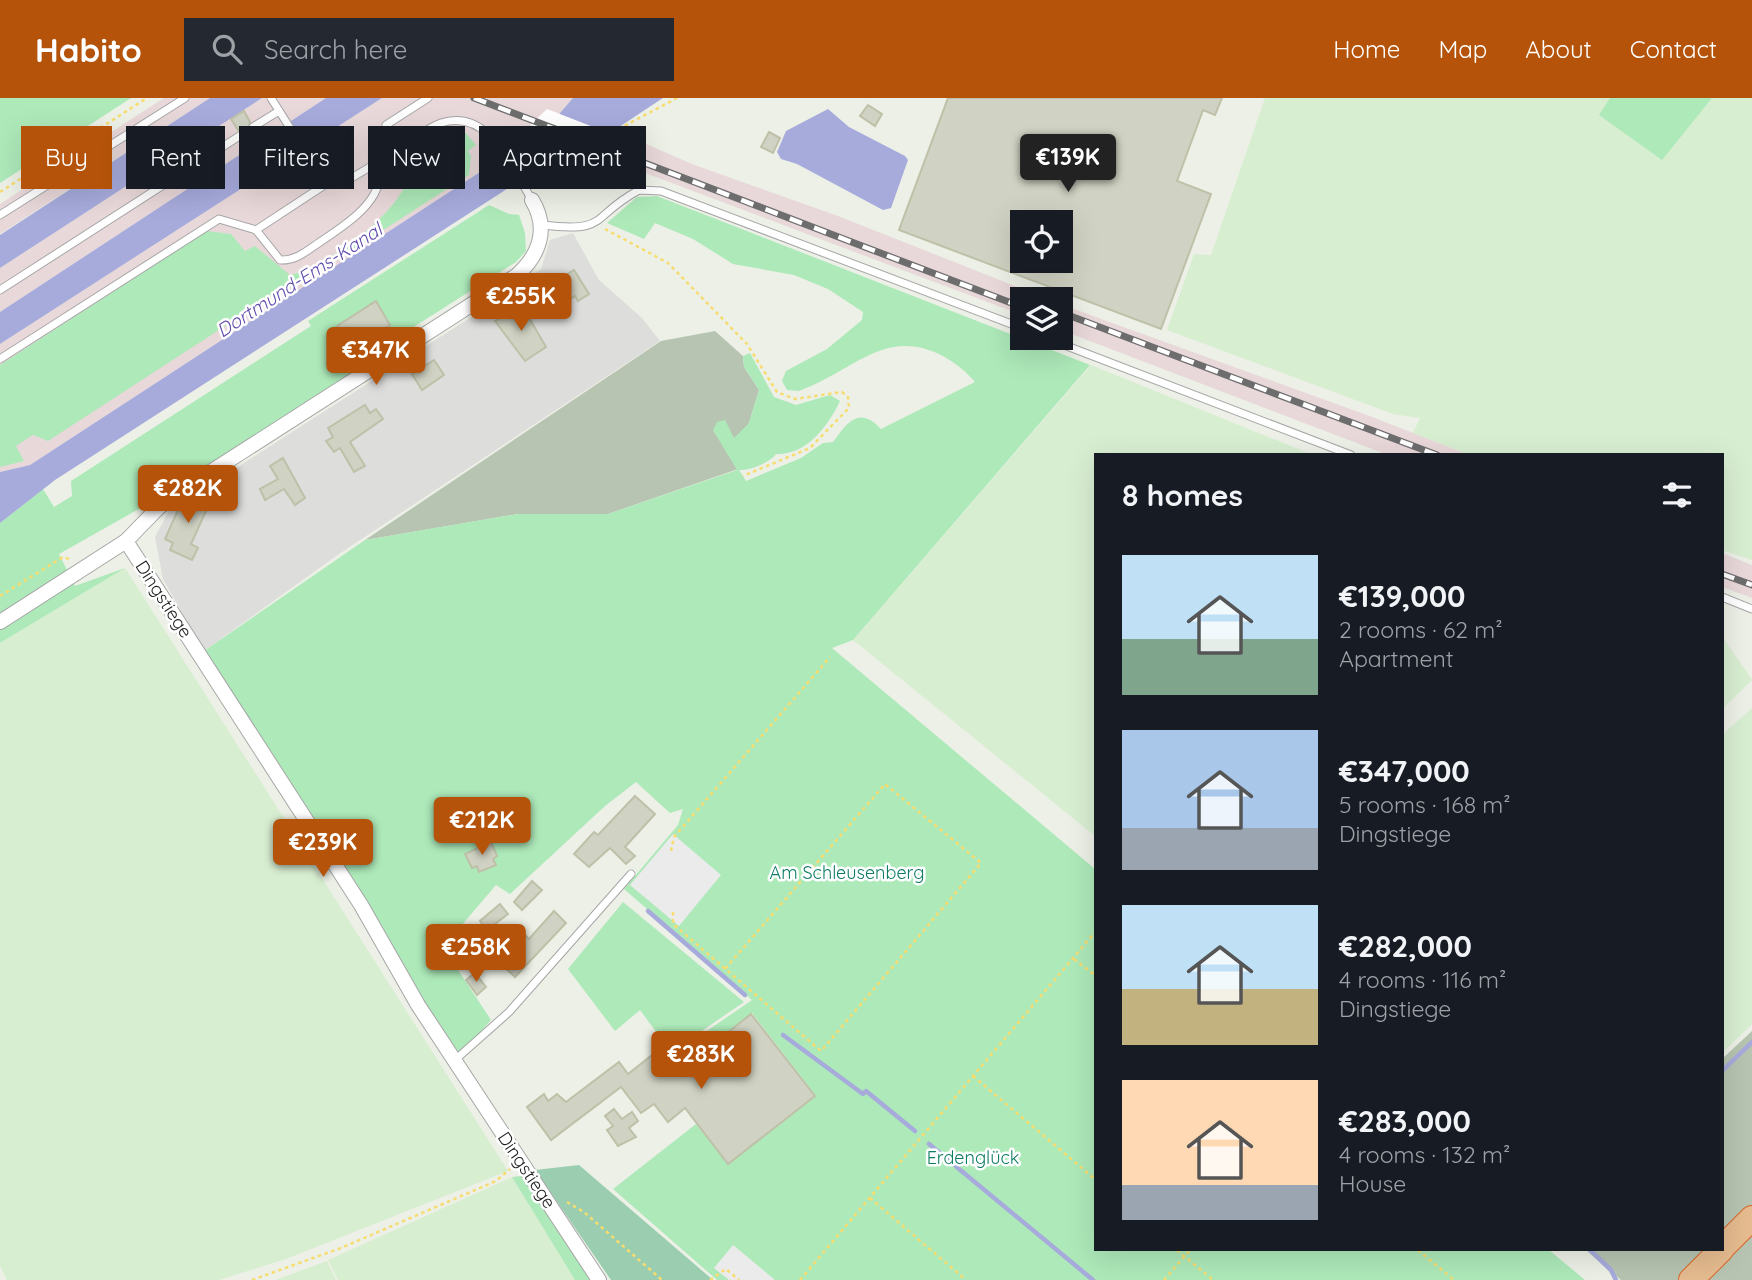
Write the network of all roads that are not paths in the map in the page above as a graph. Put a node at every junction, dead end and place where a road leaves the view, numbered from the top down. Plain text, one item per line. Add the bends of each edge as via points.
1 (186, 98) edge
2 (271, 98) edge
3 (428, 99) edge
4 (279, 111) junction
5 (255, 126) edge
6 (289, 126) edge
7 (239, 136) edge
8 (354, 176) edge
9 (318, 189) edge
10 (532, 200) joint
11 (0, 215) edge
12 (542, 225) junction
13 (256, 230) junction
14 (0, 290) edge
15 (1010, 323) edge
16 (1073, 348) edge
17 (0, 359) edge
18 (1346, 453) edge
19 (126, 541) junction
20 (1724, 598) edge
21 (1752, 609) edge
22 (0, 622) edge
23 (631, 874) dead end
24 (454, 1061) junction
25 (1752, 1218) edge
26 (1724, 1246) edge
27 (1719, 1251) edge
28 (599, 1280) edge
29 (1691, 1280) edge

1 - 11 lane
2 - 4 lane
3 - 13 lane via 386,125 378,189 360,216 288,261 270,251
4 - 5 lane
4 - 6 lane
7 - 14 lane
8 - 10 lane, bridge via 440,124 470,121 492,137
9 - 13 lane
10 - 12 street
12 - 15 lane via 596,225 639,190 661,191
12 - 19 street, Dingstiege via 535,256 516,276 181,491
13 - 17 lane via 219,219
16 - 18 lane
19 - 22 street
19 - 24 street, Dingstiege via 313,829
20 - 21 lane
23 - 24 lane via 509,1012
24 - 28 street, Dingstiege
25 - 26 highway
27 - 29 highway

